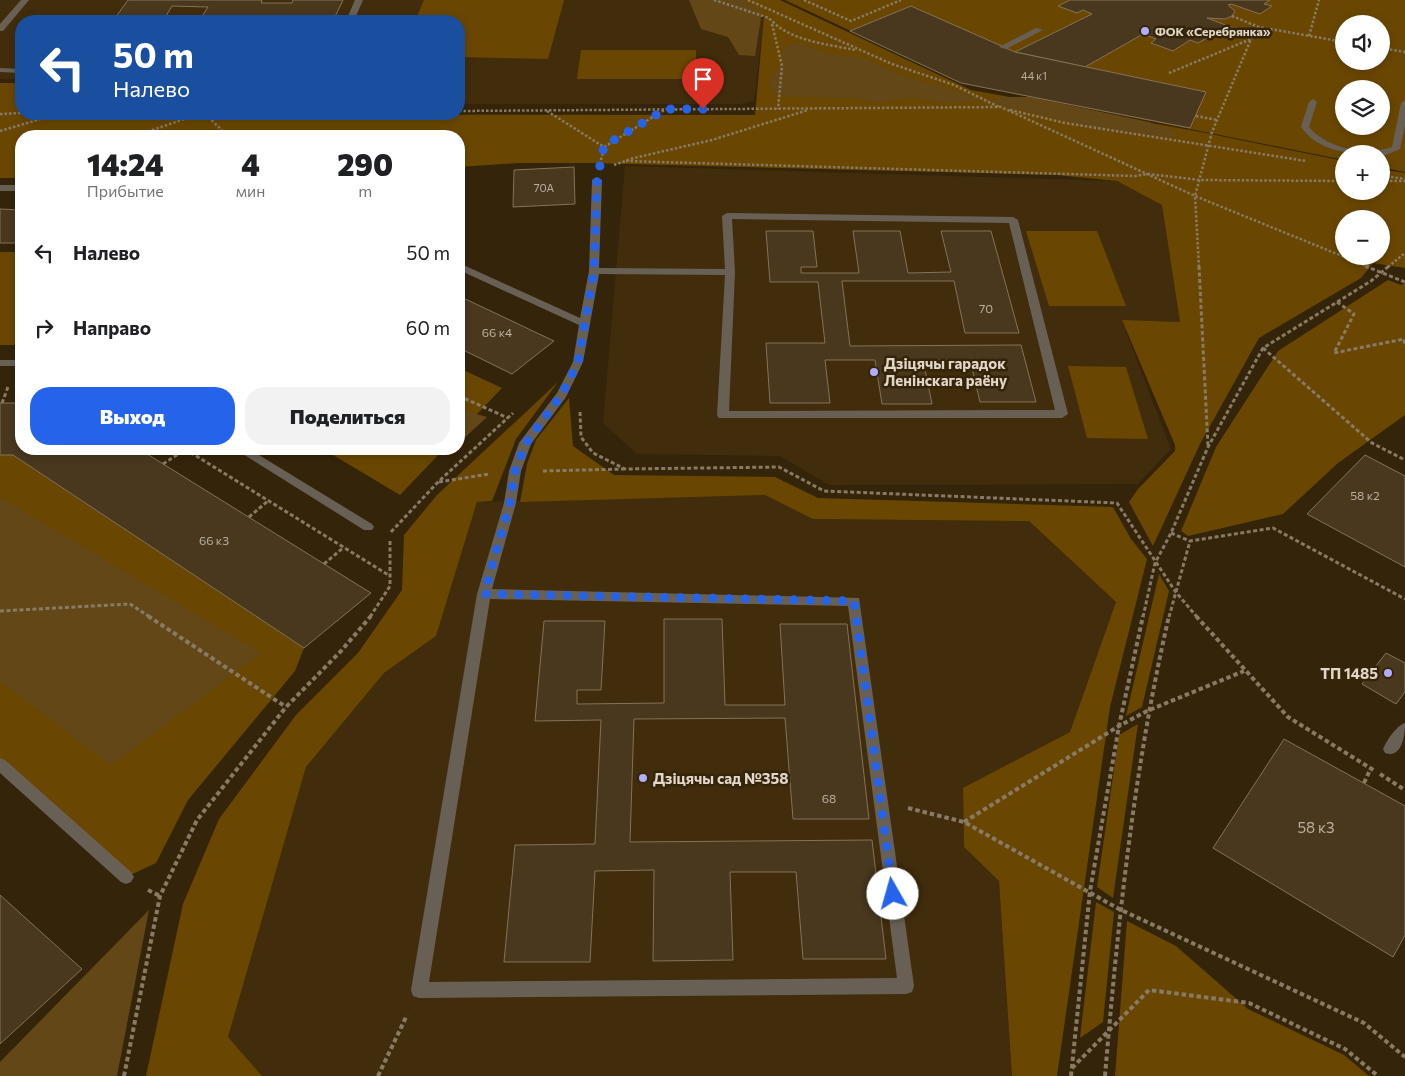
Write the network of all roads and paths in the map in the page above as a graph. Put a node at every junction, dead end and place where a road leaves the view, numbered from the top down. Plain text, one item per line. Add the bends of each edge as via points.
1 (25, 0) edge
2 (359, 0) edge
3 (714, 0) edge
4 (748, 0) edge
5 (804, 0) edge
6 (901, 0) edge
7 (1319, 0) edge
8 (767, 9) junction
9 (353, 15) edge
10 (1232, 16) dead end
11 (769, 18) junction
12 (772, 24) junction
13 (1259, 27) junction
14 (0, 30) edge
15 (1039, 30) dead end
16 (1309, 36) junction
17 (1252, 39) junction
18 (1335, 40) edge
19 (1003, 46) dead end
20 (1390, 50) edge
21 (865, 52) junction
22 (1405, 52) edge
23 (0, 70) edge
24 (15, 70) edge
25 (1169, 73) dead end
26 (1313, 102) dead end
27 (1405, 103) edge
28 (1001, 107) junction
29 (666, 109) junction
30 (778, 109) junction
31 (812, 109) junction
32 (546, 110) junction
33 (465, 111) edge
34 (0, 114) edge
35 (15, 114) edge
36 (1196, 116) dead end
37 (38, 120) edge
38 (182, 120) edge
39 (211, 120) edge
40 (1217, 120) junction
41 (152, 130) edge
42 (222, 130) edge
43 (0, 131) edge
44 (1208, 145) junction
45 (604, 146) junction
46 (1335, 146) edge
47 (1390, 151) edge
48 (626, 161) junction
49 (1311, 162) dead end
50 (1148, 174) junction
51 (598, 176) junction
52 (1390, 176) edge
53 (1200, 180) junction
54 (1405, 180) edge
55 (1335, 181) edge
56 (1390, 181) edge
57 (0, 188) edge
58 (15, 188) edge
59 (1195, 196) junction
60 (1405, 253) edge
61 (465, 269) edge
62 (594, 271) junction
63 (730, 272) junction
64 (1380, 273) junction
65 (1405, 282) edge
66 (1337, 302) junction
67 (585, 324) junction
68 (1405, 346) edge
69 (1263, 348) junction
70 (15, 363) edge
71 (0, 364) edge
72 (12, 379) dead end
73 (465, 399) edge
74 (2, 403) dead end
75 (580, 409) dead end
76 (516, 411) dead end
77 (508, 418) junction
78 (1208, 447) junction
79 (177, 455) edge
80 (196, 455) edge
81 (251, 455) edge
82 (1405, 460) edge
83 (163, 464) dead end
84 (625, 470) junction
85 (515, 471) junction
86 (480, 475) dead end
87 (438, 482) junction
88 (269, 500) junction
89 (249, 517) dead end
90 (368, 527) dead end
91 (1171, 533) junction
92 (1190, 541) junction
93 (344, 547) junction
94 (1155, 562) junction
95 (324, 564) dead end
96 (390, 576) junction
97 (1174, 591) junction
98 (484, 594) junction
99 (1405, 599) edge
100 (0, 611) edge
101 (1244, 671) junction
102 (286, 707) junction
103 (1147, 712) junction
104 (1119, 726) junction
105 (1405, 729) edge
106 (1390, 749) dead end
107 (0, 764) edge
108 (1371, 768) junction
109 (1364, 784) dead end
110 (1405, 790) edge
111 (881, 801) junction
112 (964, 822) junction
113 (126, 877) dead end
114 (1090, 891) junction
115 (1119, 909) junction
116 (419, 990) junction
117 (1109, 1032) junction
118 (1405, 1057) edge
119 (1072, 1068) junction
120 (124, 1076) edge
121 (378, 1076) edge
122 (1071, 1076) edge
123 (1105, 1076) edge
124 (1378, 1076) edge

1 - 14 lane
2 - 9 lane
3 - 11 path
4 - 8 path
5 - 6 path via 851,21
7 - 16 path
8 - 11 path
8 - 21 path
10 - 13 path
11 - 12 path
12 - 21 path via 800,36
12 - 30 path via 782,48
13 - 16 path
13 - 17 path
15 - 19 lane
16 - 18 path
17 - 25 path
17 - 40 path
20 - 22 path
21 - 28 path via 954,85
23 - 24 lane
26 - 46 lane via 1305,127 1309,135
27 - 47 lane via 1396,149
28 - 31 path
28 - 44 path via 1065,123
28 - 50 path
29 - 30 path
29 - 32 path
29 - 45 path
30 - 31 path
31 - 48 path via 712,140
32 - 33 path
32 - 45 path
34 - 35 path
36 - 40 path
37 - 43 path
38 - 41 path
39 - 42 path
40 - 44 path
44 - 49 path
44 - 53 path
45 - 51 path
48 - 50 path
48 - 51 path
50 - 53 path
50 - 59 path
51 - 62 lane
52 - 54 path
53 - 55 path
53 - 59 path
54 - 56 path
57 - 58 lane
59 - 64 path
59 - 78 path
60 - 64 path
61 - 67 lane
62 - 63 lane
62 - 67 lane
63 - 63 lane via 724,416 1062,414 1013,220 727,216
64 - 65 path
64 - 66 path
66 - 68 path via 1354,314 1334,353 1404,339
66 - 69 path
67 - 85 lane via 578,362 562,394 526,443
69 - 78 path
69 - 82 path via 1372,443
70 - 71 lane
72 - 74 path
73 - 77 path
75 - 84 path via 581,437 593,453
76 - 77 path
77 - 87 path
78 - 91 path
79 - 83 path
80 - 88 path
81 - 90 lane
84 - 85 path
84 - 94 path via 780,467 824,491 1117,503
85 - 98 lane via 510,503
86 - 87 path
87 - 96 path via 390,533
88 - 89 path
88 - 93 path
91 - 92 path
91 - 94 path
92 - 97 path
92 - 99 path via 1273,528
93 - 95 path
93 - 96 path
94 - 97 path
94 - 104 path
96 - 102 path via 390,586 370,617
97 - 101 path
97 - 103 path
98 - 111 lane via 854,601
98 - 116 lane
100 - 102 path via 130,604
101 - 103 path
101 - 108 path via 1288,717
102 - 120 path via 198,820 160,896
103 - 104 path
103 - 115 path
104 - 112 path
104 - 114 path
105 - 106 lane
107 - 113 lane
108 - 109 path
108 - 110 path
111 - 112 path
111 - 116 lane via 906,986
112 - 114 path
114 - 115 path
114 - 119 path
115 - 117 path
115 - 118 path via 1364,1023
116 - 121 path
117 - 119 path
117 - 123 path
117 - 124 path via 1149,990 1249,1003 1345,1049
119 - 122 path

